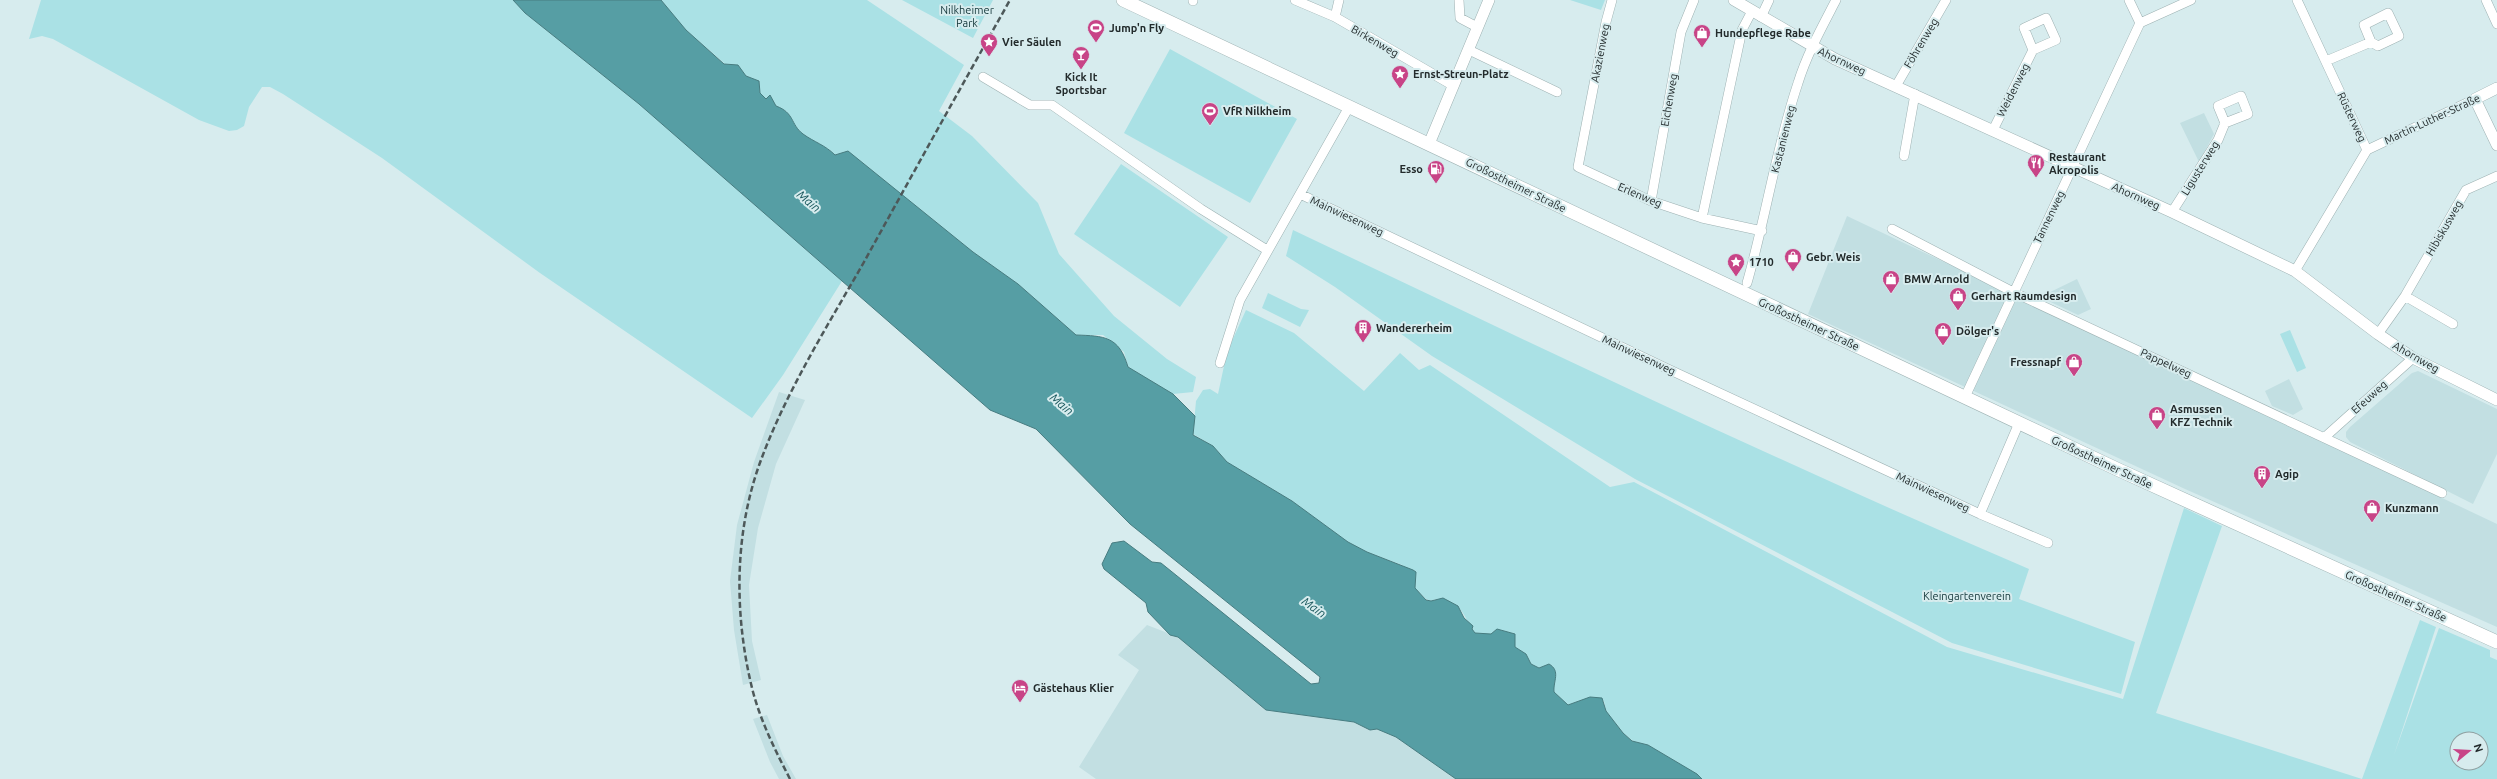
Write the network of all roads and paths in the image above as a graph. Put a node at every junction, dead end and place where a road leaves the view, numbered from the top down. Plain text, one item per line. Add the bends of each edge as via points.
1 (1123, 0) edge
2 (1295, 0) edge
3 (1339, 0) edge
4 (1459, 0) edge
5 (1489, 0) edge
6 (1612, 0) edge
7 (1694, 0) edge
8 (1734, 0) edge
9 (1770, 0) edge
10 (1836, 0) edge
11 (1946, 0) edge
12 (2129, 0) edge
13 (2192, 0) edge
14 (2297, 0) edge
15 (2486, 0) edge
16 (1756, 14) junction
17 (1335, 17) junction
18 (2140, 23) junction
19 (2497, 24) edge
20 (1478, 27) junction
21 (2371, 42) dead end
22 (1812, 47) junction
23 (1468, 50) junction
24 (2033, 50) dead end
25 (2326, 60) junction
26 (983, 77) dead end
27 (1452, 84) junction
28 (1896, 86) junction
29 (2497, 88) edge
30 (1557, 92) dead end
31 (1915, 94) junction
32 (2475, 99) junction
33 (1349, 107) junction
34 (1589, 107) joint
35 (2225, 123) dead end
36 (1993, 130) junction
37 (1429, 144) junction
38 (2497, 145) edge
39 (2367, 150) junction
40 (1904, 156) dead end
41 (2073, 166) junction
42 (2497, 176) edge
43 (1300, 194) junction
44 (1651, 201) junction
45 (2172, 212) junction
46 (1702, 218) junction
47 (1892, 229) dead end
48 (1762, 231) junction
49 (1267, 250) junction
50 (2295, 271) junction
51 (1747, 283) dead end
52 (2013, 292) junction
53 (2405, 296) junction
54 (2453, 324) dead end
55 (2378, 334) junction
56 (2413, 358) junction
57 (1220, 362) dead end
58 (1965, 397) junction
59 (2497, 400) edge
60 (2019, 423) junction
61 (2325, 437) junction
62 (2442, 493) dead end
63 (1980, 514) junction
64 (2048, 543) dead end
65 (2497, 642) edge

1 - 33 main road, Großostheimer Straße
2 - 17 street, Birkenweg
3 - 17 street
4 - 20 street via 1460,18
5 - 20 street
6 - 34 street, Akazienweg
7 - 44 street, Eichenweg via 1681,32
8 - 16 street, Ahornweg
9 - 16 street
10 - 22 street, Kastanienweg
11 - 28 street, Föhrenweg
12 - 18 street
13 - 18 street
14 - 25 street, Rüsterweg
15 - 19 street
16 - 22 street, Ahornweg
16 - 46 street via 1742,30
17 - 27 street, Birkenweg
18 - 41 street, Tannenweg
20 - 23 street
21 - 25 street
22 - 28 street, Ahornweg
22 - 48 street, Kastanienweg via 1783,132
23 - 27 street
23 - 30 street
24 - 36 street, Weidenweg
25 - 39 street, Rüsterweg
26 - 49 street via 1030,105 1052,105 1201,208
27 - 37 street
28 - 31 street, Ahornweg
29 - 32 street, Martin-Luther-Straße
31 - 36 street, Ahornweg
31 - 40 street
32 - 38 street
32 - 39 street, Martin-Luther-Straße
33 - 37 main road, Großostheimer Straße
33 - 43 street, Mainwiesenweg
34 - 44 street, Erlenweg via 1578,167
35 - 45 street, Ligusterweg via 2218,140
36 - 41 street, Ahornweg
37 - 58 main road, Großostheimer Straße
39 - 50 street, Rüsterweg
41 - 45 street, Ahornweg
41 - 52 street, Tannenweg
42 - 53 street, Hibiskusweg via 2466,190
43 - 49 street, Mainwiesenweg
43 - 63 street, Mainwiesenweg
44 - 46 street, Erlenweg
45 - 50 street, Ahornweg
46 - 48 street, Erlenweg
47 - 52 street, Pappelweg
48 - 51 street, Kastanienweg
49 - 57 street, Mainwiesenweg via 1240,300
50 - 55 street, Ahornweg
52 - 58 street, Tannenweg
52 - 61 street, Pappelweg
53 - 54 street
53 - 55 street, Hibiskusweg
55 - 56 street, Ahornweg
56 - 59 street, Ahornweg
56 - 61 street, Efeuweg
58 - 60 main road, Großostheimer Straße
60 - 63 street, Mainwiesenweg
60 - 65 main road, Großostheimer Straße
61 - 62 street, Pappelweg
63 - 64 street, Mainwiesenweg

